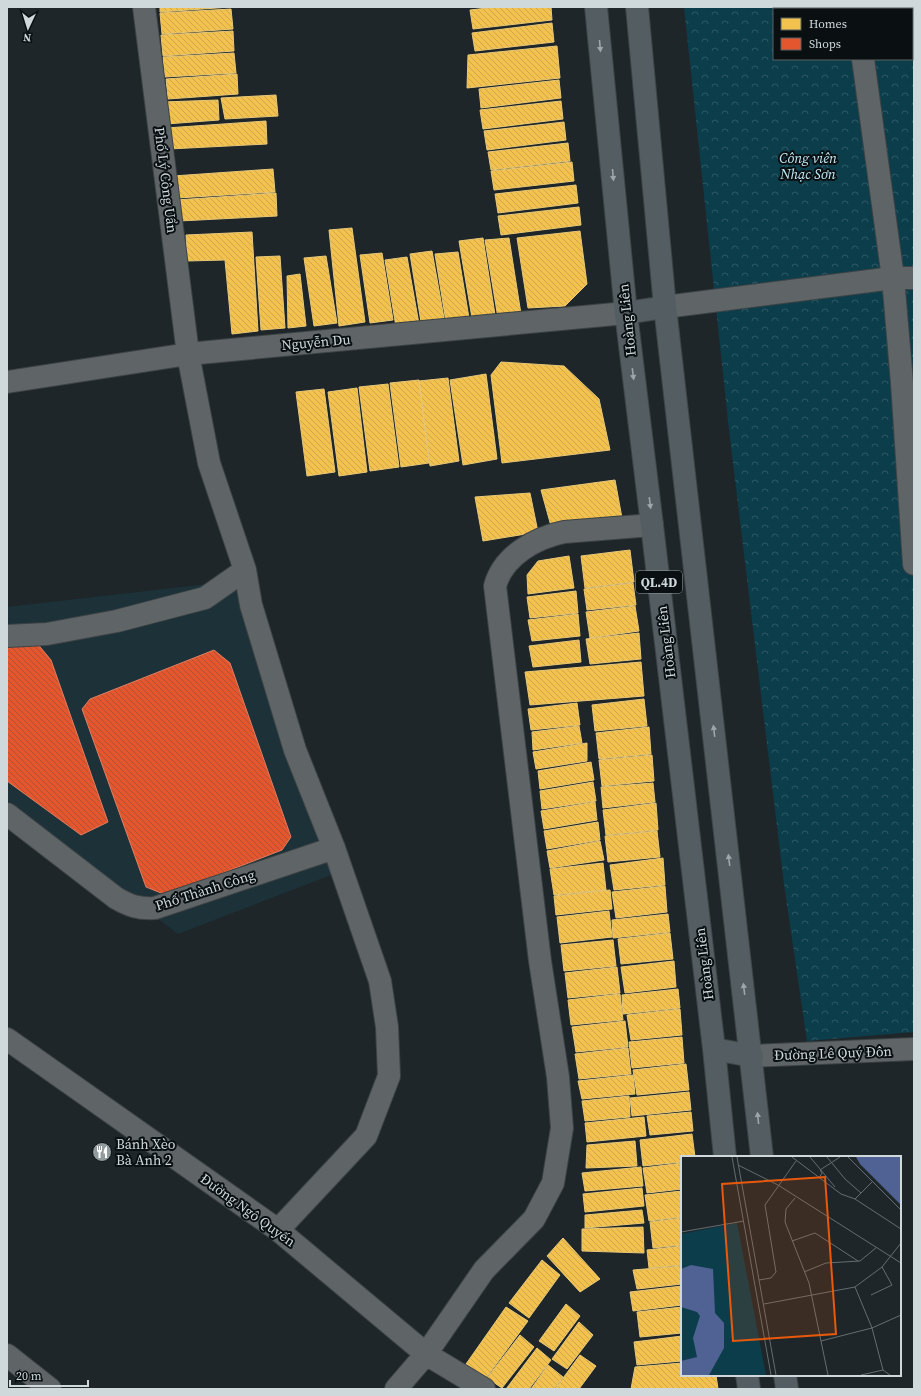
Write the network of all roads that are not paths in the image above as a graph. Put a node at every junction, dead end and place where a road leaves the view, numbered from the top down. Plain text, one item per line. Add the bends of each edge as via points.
1 (144, 7) edge
2 (596, 7) edge
3 (637, 7) edge
4 (863, 60) edge
5 (904, 278) edge
6 (665, 307) junction
7 (626, 313) junction
8 (188, 354) junction
9 (7, 382) edge
10 (652, 525) junction
11 (914, 564) edge
12 (244, 570) junction
13 (7, 636) edge
14 (7, 814) edge
15 (334, 848) junction
16 (7, 1039) edge
17 (714, 1049) junction
18 (914, 1049) edge
19 (752, 1056) junction
20 (725, 1156) edge
21 (762, 1156) edge
22 (278, 1230) junction
23 (426, 1354) junction
24 (7, 1355) edge
25 (747, 1376) edge
26 (785, 1376) edge
27 (50, 1389) edge
28 (396, 1389) edge
29 (484, 1389) edge
30 (748, 1389) edge
31 (787, 1389) edge

1 - 8 street, Phố Lý Công Uẩn
2 -> 7 main road, Hoàng Liên / QL.4D
3 - 6 main road, QL.4D
4 - 5 street
5 - 6 street
5 - 11 street via 902,383
6 - 7 main road
19 -> 6 main road, QL.4D
7 - 8 street, Nguyễn Du
7 -> 10 main road, Hoàng Liên / QL.4D
8 - 9 street, Nguyễn Du
8 - 12 street, Phố Lý Công Uẩn via 209,463
10 - 17 main road, Hoàng Liên / QL.4D
10 - 23 street via 564,532 540,539 515,555 504,566 495,586 540,961 558,1077 562,1128 553,1183 534,1219 484,1270
12 - 13 street via 205,598 110,622 47,634
12 - 15 street, Phố Lý Công Uẩn via 251,605 295,750
14 - 15 street, Phố Thành Công via 116,898 128,905 141,908 155,908
15 - 22 street, Phố Lý Công Uẩn via 380,981 387,1027 389,1076 366,1136
16 - 22 street, Đường Ngô Quyến
17 - 19 main road
17 - 20 main road, Hoàng Liên / QL.4D
18 - 19 street, Đường Lê Quý Đôn
21 -> 19 main road, QL.4D
22 - 23 street, Đường Ngô Quyến
23 - 28 street
23 - 29 street, Đường Ngô Quyến
24 - 27 street
25 - 30 main road
26 - 31 main road

